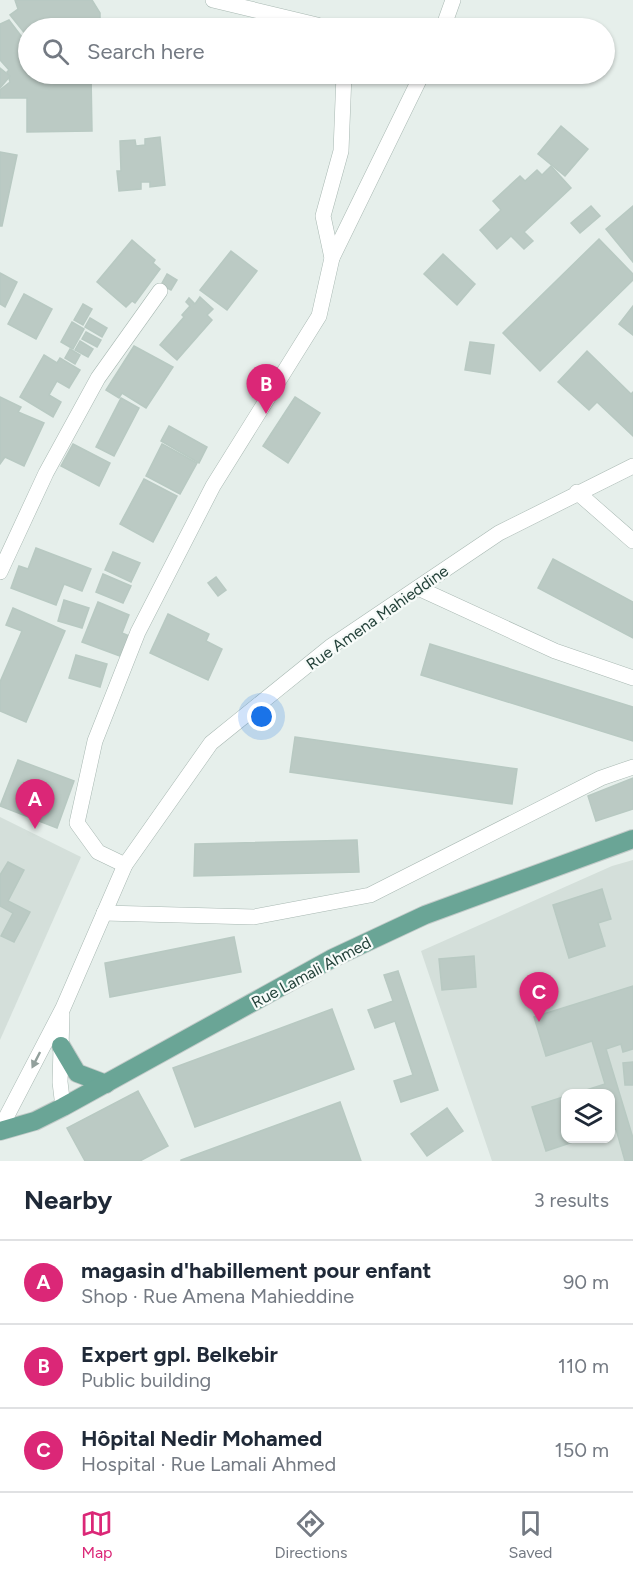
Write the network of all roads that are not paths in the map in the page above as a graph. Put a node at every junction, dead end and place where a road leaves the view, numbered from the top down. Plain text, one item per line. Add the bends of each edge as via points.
1 (213, 0) edge
2 (453, 0) edge
3 (288, 18) edge
4 (447, 18) edge
5 (344, 84) edge
6 (417, 84) edge
7 (332, 258) junction
8 (160, 291) dead end
9 (633, 466) edge
10 (577, 492) junction
11 (633, 540) edge
12 (0, 572) edge
13 (418, 588) junction
14 (633, 678) edge
15 (633, 767) edge
16 (633, 838) edge
17 (125, 865) junction
18 (104, 912) junction
19 (63, 1008) junction
20 (61, 1046) junction
21 (106, 1084) junction
22 (63, 1107) junction
23 (0, 1130) edge

1 - 3 street
2 - 4 street
5 - 7 street via 341,151 324,216
6 - 7 street
7 - 17 street via 319,316 213,486 138,632 96,741 77,823 98,852
8 - 12 street via 98,378 46,473
9 - 10 street, Rue Amena Mahieddine
10 - 11 street
10 - 13 street, Rue Amena Mahieddine via 500,532
13 - 14 street via 555,651
13 - 17 street, Rue Amena Mahieddine via 330,647 211,743
15 - 18 street via 601,778 370,895 254,917
16 - 21 main road, Rue Lamali Ahmed via 415,920 333,958
17 - 18 street, Rue Amena Mahieddine
18 - 19 street, Rue Amena Mahieddine
19 - 20 street, Rue Amena Mahieddine
19 -> 23 street, Rue Amena Mahieddine
20 - 21 main road via 77,1073
20 - 22 street, Rue Amena Mahieddine
21 - 22 main road, Rue Lamali Ahmed
22 - 23 main road, Rue Lamali Ahmed via 34,1121

